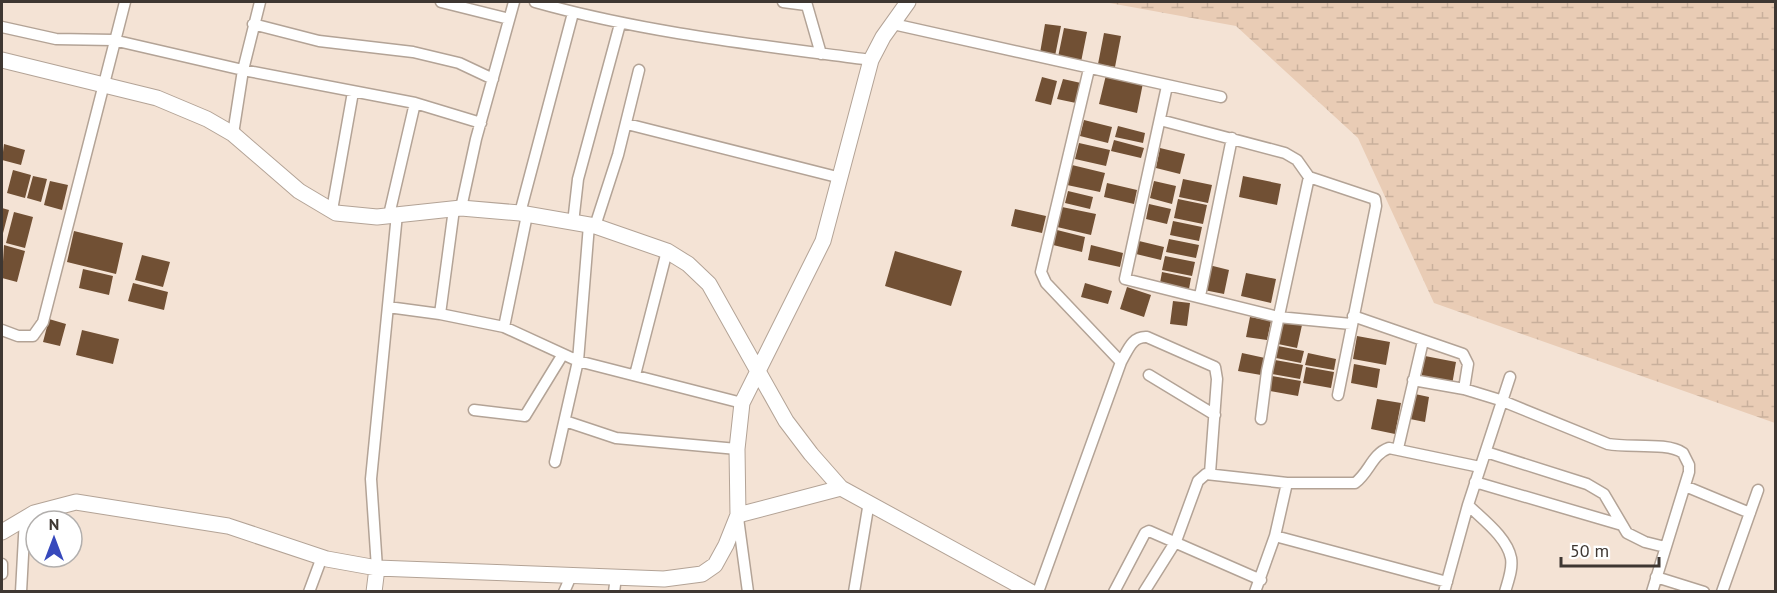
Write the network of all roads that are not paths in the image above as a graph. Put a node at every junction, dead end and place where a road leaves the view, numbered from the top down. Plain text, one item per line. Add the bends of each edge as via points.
1 (125, 2) edge
2 (260, 2) edge
3 (441, 2) edge
4 (514, 2) edge
5 (535, 2) edge
6 (783, 2) edge
7 (908, 2) edge
8 (806, 3) edge
9 (573, 12) junction
10 (509, 19) junction
11 (253, 24) junction
12 (620, 24) junction
13 (893, 24) junction
14 (2, 27) edge
15 (113, 40) junction
16 (822, 54) junction
17 (2, 60) edge
18 (871, 60) junction
19 (1089, 69) junction
20 (243, 70) junction
21 (639, 70) dead end
22 (493, 79) junction
23 (1167, 86) junction
24 (105, 88) junction
25 (353, 92) junction
26 (1221, 97) dead end
27 (415, 103) junction
28 (1160, 120) junction
29 (481, 123) junction
30 (627, 124) junction
31 (233, 134) junction
32 (1232, 138) junction
33 (1309, 177) junction
34 (841, 178) junction
35 (458, 208) junction
36 (332, 210) junction
37 (393, 214) junction
38 (524, 214) junction
39 (573, 223) junction
40 (592, 225) junction
41 (667, 252) junction
42 (1200, 296) junction
43 (388, 307) junction
44 (440, 314) junction
45 (1278, 317) junction
46 (1352, 320) junction
47 (504, 327) junction
48 (2, 330) edge
49 (1423, 341) junction
50 (563, 354) junction
51 (578, 361) junction
52 (1121, 362) junction
53 (758, 371) junction
54 (635, 375) junction
55 (1149, 375) dead end
56 (1510, 377) dead end
57 (1413, 380) junction
58 (1464, 389) junction
59 (1338, 395) dead end
60 (1500, 400) junction
61 (742, 403) junction
62 (474, 410) dead end
63 (1215, 415) junction
64 (1261, 419) dead end
65 (565, 421) junction
66 (1398, 448) junction
67 (737, 449) junction
68 (1486, 452) junction
69 (555, 462) dead end
70 (1480, 467) junction
71 (1210, 473) junction
72 (1475, 482) junction
73 (1287, 483) junction
74 (1684, 486) junction
75 (841, 488) junction
76 (1758, 490) dead end
77 (869, 502) junction
78 (1468, 505) junction
79 (47, 509) edge
80 (1750, 513) junction
81 (738, 514) junction
82 (24, 519) edge
83 (1622, 525) junction
84 (2, 532) edge
85 (24, 536) edge
86 (1275, 536) junction
87 (1176, 542) junction
88 (1665, 547) junction
89 (322, 557) junction
90 (2, 564) edge
91 (377, 567) junction
92 (2, 574) edge
93 (571, 576) junction
94 (1656, 577) junction
95 (1261, 580) junction
96 (615, 584) edge
97 (663, 585) edge
98 (1445, 587) edge
99 (21, 591) edge
100 (309, 591) edge
101 (374, 591) edge
102 (564, 591) edge
103 (748, 591) edge
104 (854, 591) edge
105 (1031, 591) edge
106 (1038, 591) edge
107 (1114, 591) edge
108 (1144, 591) edge
109 (1255, 591) edge
110 (1505, 591) edge
111 (1652, 591) edge
112 (1704, 591) edge
113 (1722, 591) edge

1 - 15 street
2 - 11 street
3 - 10 street
4 - 10 street
5 - 9 street
6 - 8 street
7 - 13 main road
8 - 16 street
9 - 12 street
9 - 38 street via 529,172
10 - 22 street
11 - 20 street
11 - 22 street via 319,41 459,63
12 - 16 street
12 - 39 street via 578,179
13 - 18 main road
13 - 19 street
14 - 15 street via 56,39
15 - 20 street
15 - 24 street
16 - 18 street
17 - 24 main road
18 - 34 main road
19 - 23 street
19 - 52 street via 1041,272 1046,283
20 - 25 street
20 - 31 street
21 - 30 street
22 - 29 street
23 - 26 street
23 - 28 street
24 - 31 main road via 157,98
24 - 48 street via 39,331 27,337
25 - 27 street
25 - 36 street
27 - 29 street
27 - 37 street
28 - 32 street
28 - 42 street via 1125,279
29 - 35 street
30 - 34 street
30 - 40 street
31 - 36 main road via 299,191
32 - 33 street via 1285,153 1297,160
32 - 42 street
33 - 45 street
33 - 46 street via 1367,194 1376,202
34 - 53 main road via 823,242
35 - 37 main road
35 - 38 main road
35 - 44 street
36 - 37 main road via 356,216
37 - 43 street
38 - 39 main road
38 - 47 street
39 - 40 main road
40 - 41 main road
40 - 51 street
41 - 53 main road via 688,264 709,284
41 - 54 street
42 - 45 street
43 - 44 street
43 - 91 street via 371,479
44 - 47 street
45 - 46 street
45 - 64 street
46 - 49 street
46 - 59 street
47 - 50 street
49 - 57 street
49 - 58 street via 1463,354 1467,364
50 - 51 street
50 - 62 street via 525,416
51 - 54 street
51 - 65 street
52 - 63 street via 1132,342 1141,336 1210,363 1217,373
52 - 106 street
53 - 61 main road
53 - 75 main road via 786,421
54 - 61 street
55 - 63 street
56 - 60 street
57 - 58 street
57 - 66 street
58 - 60 street
60 - 68 street
60 - 74 street via 1608,444 1679,450 1689,465
61 - 67 main road
63 - 71 street
65 - 67 street via 616,438
65 - 69 street
66 - 70 street
66 - 73 street via 1381,451 1355,483
67 - 81 main road
68 - 70 street
68 - 83 street via 1587,483 1604,494
70 - 72 street
71 - 73 street
71 - 87 street via 1198,481
72 - 78 street
72 - 83 street
73 - 86 street
74 - 80 street
74 - 88 street
75 - 77 main road
75 - 81 main road
76 - 80 street
77 - 104 street
77 - 105 main road
78 - 98 street
78 - 110 street via 1497,535 1511,557
79 - 89 main road via 76,502 228,526
80 - 113 street
81 - 97 main road via 715,565 702,574
81 - 103 street
82 - 84 main road
83 - 88 street via 1635,537
85 - 99 street
86 - 95 street
86 - 98 street
87 - 95 street
87 - 107 street via 1154,531 1145,533
87 - 108 street
88 - 94 street
89 - 91 main road
89 - 100 street
90 - 92 street
91 - 93 main road
91 - 101 main road
93 - 96 main road
93 - 102 street
94 - 111 street
94 - 112 street
95 - 109 street
96 - 97 main road

